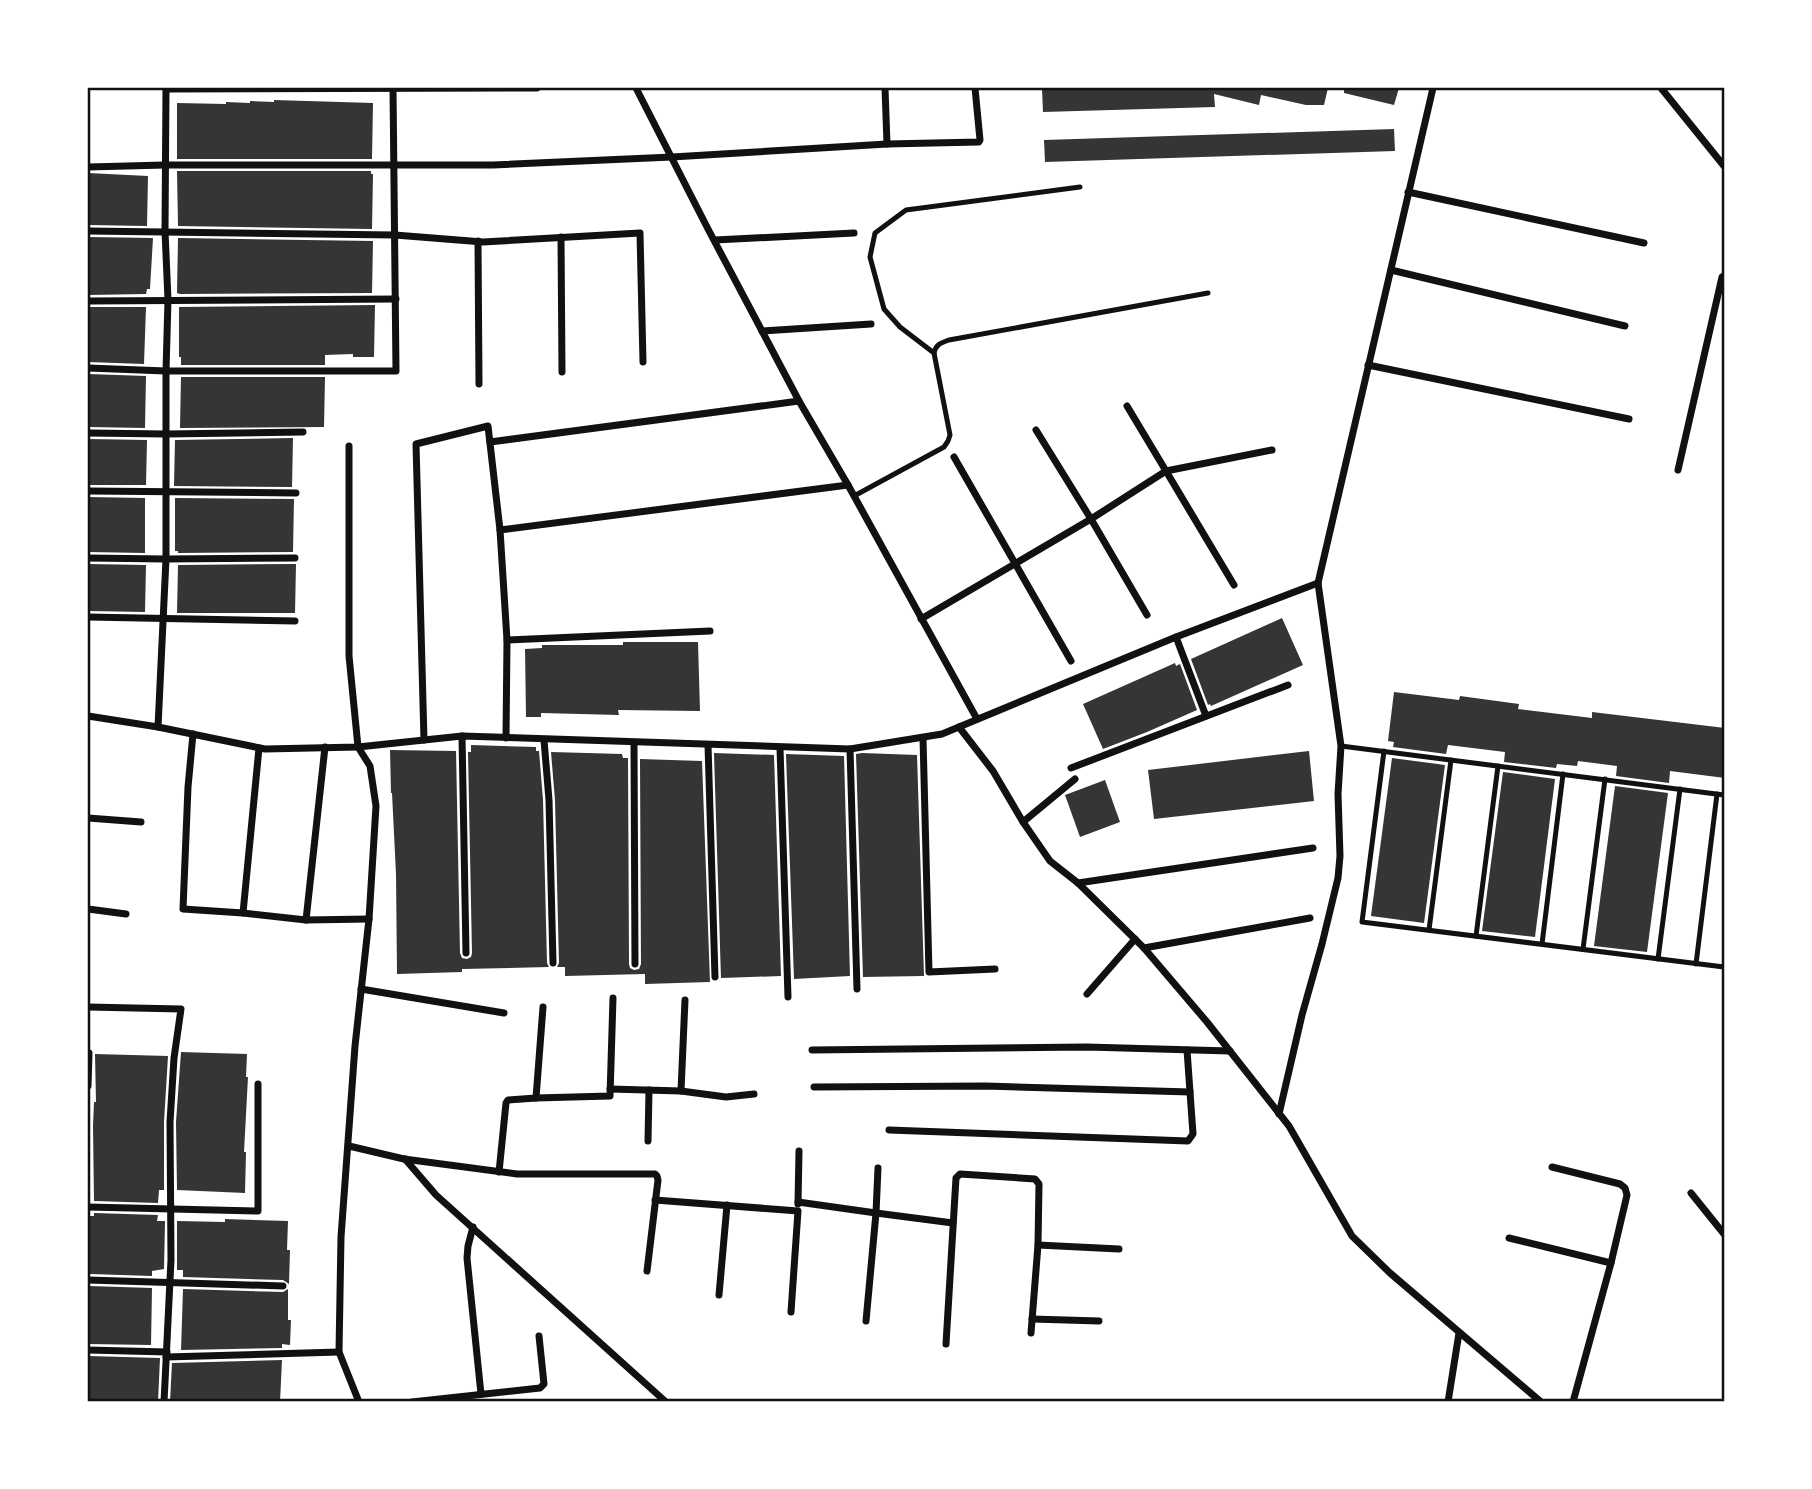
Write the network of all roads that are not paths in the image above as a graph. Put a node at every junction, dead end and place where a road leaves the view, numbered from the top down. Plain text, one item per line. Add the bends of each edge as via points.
1 (166, 88) edge
2 (393, 88) edge
3 (537, 88) edge
4 (636, 88) edge
5 (885, 88) edge
6 (975, 88) edge
7 (1433, 88) edge
8 (1661, 88) edge
9 (887, 144) junction
10 (672, 157) junction
11 (394, 164) junction
12 (165, 165) junction
13 (1724, 166) edge
14 (88, 167) edge
15 (1080, 187) dead end
16 (1408, 192) junction
17 (88, 231) edge
18 (165, 231) junction
19 (854, 233) dead end
20 (395, 235) junction
21 (561, 237) junction
22 (715, 240) junction
23 (478, 241) junction
24 (1644, 243) dead end
25 (1391, 270) junction
26 (1724, 276) edge
27 (1208, 293) dead end
28 (396, 299) junction
29 (168, 300) junction
30 (88, 301) edge
31 (872, 324) dead end
32 (1625, 326) dead end
33 (762, 331) junction
34 (934, 354) junction
35 (643, 362) dead end
36 (1368, 366) junction
37 (88, 368) edge
38 (166, 371) junction
39 (562, 372) dead end
40 (479, 384) dead end
41 (799, 401) junction
42 (1127, 406) dead end
43 (1629, 419) dead end
44 (1036, 430) dead end
45 (303, 432) dead end
46 (88, 433) edge
47 (166, 435) junction
48 (490, 442) junction
49 (349, 446) dead end
50 (1272, 450) dead end
51 (954, 457) dead end
52 (1678, 470) dead end
53 (1166, 471) junction
54 (848, 485) junction
55 (88, 491) edge
56 (166, 492) junction
57 (296, 493) dead end
58 (854, 496) junction
59 (1091, 519) junction
60 (500, 530) junction
61 (88, 558) edge
62 (295, 558) dead end
63 (166, 559) junction
64 (1014, 564) junction
65 (1318, 583) junction
66 (1234, 585) dead end
67 (1147, 615) dead end
68 (88, 617) edge
69 (163, 618) junction
70 (922, 619) junction
71 (295, 621) dead end
72 (710, 631) dead end
73 (1176, 637) junction
74 (507, 640) junction
75 (1071, 661) dead end
76 (1288, 685) dead end
77 (88, 716) edge
78 (1206, 716) junction
79 (977, 719) junction
80 (158, 727) junction
81 (959, 727) junction
82 (193, 734) junction
83 (462, 736) junction
84 (506, 738) junction
85 (923, 738) junction
86 (424, 740) junction
87 (544, 740) junction
88 (634, 743) junction
89 (708, 745) junction
90 (1341, 746) junction
91 (325, 747) junction
92 (358, 747) junction
93 (259, 748) junction
94 (780, 748) junction
95 (850, 749) junction
96 (1384, 751) junction
97 (1451, 760) junction
98 (1498, 766) junction
99 (1071, 768) dead end
100 (1563, 774) junction
101 (1074, 779) dead end
102 (1605, 779) junction
103 (1679, 789) junction
104 (1721, 794) edge
105 (88, 818) edge
106 (141, 822) dead end
107 (1023, 822) junction
108 (1313, 848) dead end
109 (1078, 883) junction
110 (88, 909) edge
111 (243, 913) junction
112 (126, 914) dead end
113 (1310, 918) dead end
114 (369, 919) junction
115 (306, 920) junction
116 (1429, 930) junction
117 (1476, 936) junction
118 (1135, 939) junction
119 (1542, 944) junction
120 (1144, 948) junction
121 (1583, 949) junction
122 (466, 953) dead end
123 (1658, 959) junction
124 (553, 963) dead end
125 (635, 964) dead end
126 (1696, 964) junction
127 (1724, 967) edge
128 (995, 969) dead end
129 (715, 977) dead end
130 (361, 989) junction
131 (857, 989) dead end
132 (1087, 994) dead end
133 (788, 997) dead end
134 (613, 998) dead end
135 (685, 1000) dead end
136 (88, 1007) edge
137 (543, 1007) dead end
138 (504, 1013) dead end
139 (812, 1050) dead end
140 (1187, 1050) junction
141 (1230, 1051) junction
142 (89, 1053) edge
143 (258, 1084) dead end
144 (88, 1086) edge
145 (814, 1087) dead end
146 (610, 1089) junction
147 (649, 1090) junction
148 (681, 1091) junction
149 (1190, 1092) junction
150 (754, 1094) dead end
151 (536, 1098) junction
152 (1279, 1114) junction
153 (889, 1130) dead end
154 (648, 1141) dead end
155 (349, 1146) junction
156 (799, 1151) dead end
157 (404, 1159) junction
158 (1552, 1167) dead end
159 (878, 1168) dead end
160 (499, 1171) junction
161 (1691, 1193) dead end
162 (655, 1200) junction
163 (798, 1202) junction
164 (727, 1205) junction
165 (88, 1208) edge
166 (171, 1209) junction
167 (798, 1212) junction
168 (876, 1213) junction
169 (953, 1223) junction
170 (473, 1227) junction
171 (1724, 1234) edge
172 (1509, 1238) dead end
173 (1038, 1245) junction
174 (1119, 1249) dead end
175 (1611, 1263) junction
176 (647, 1271) dead end
177 (88, 1280) edge
178 (170, 1282) junction
179 (283, 1286) dead end
180 (719, 1295) dead end
181 (791, 1312) dead end
182 (1032, 1319) junction
183 (866, 1321) dead end
184 (1099, 1321) dead end
185 (1031, 1333) dead end
186 (1459, 1333) junction
187 (539, 1336) dead end
188 (946, 1344) dead end
189 (88, 1350) edge
190 (339, 1352) junction
191 (167, 1354) junction
192 (481, 1394) junction
193 (164, 1402) edge
194 (359, 1402) edge
195 (412, 1402) edge
196 (666, 1402) edge
197 (1448, 1402) edge
198 (1541, 1402) edge
199 (1573, 1402) edge

1 - 2 street
1 - 12 street
2 - 3 street
2 - 11 street
4 - 10 street
5 - 9 street
6 - 9 street via 979,142
7 - 16 street
8 - 13 street
9 - 10 street
10 - 11 street
10 - 22 street
11 - 12 street
11 - 20 street
12 - 14 street
12 - 18 street
15 - 34 lane via 906,209 875,233 870,257 884,309
16 - 24 street
16 - 25 street
17 - 18 street
18 - 20 street
18 - 29 street
19 - 22 street
20 - 23 street
20 - 28 street
21 - 23 street
21 - 35 street via 640,233
21 - 39 street
22 - 33 street
23 - 40 street
25 - 32 street
25 - 36 street
26 - 52 street
27 - 34 lane via 949,340 938,344
28 - 29 street
28 - 38 street via 396,371
29 - 30 street
29 - 38 street
31 - 33 street
33 - 41 street
34 - 58 lane via 948,441
36 - 43 street
36 - 65 street
37 - 38 street
38 - 47 street
41 - 48 street
41 - 54 street
42 - 53 street
44 - 59 street
45 - 47 street
46 - 47 street
47 - 56 street
48 - 60 street
48 - 86 street via 488,426 416,444
49 - 92 street via 349,656
50 - 53 street
51 - 64 street
53 - 59 street
53 - 66 street
54 - 58 street
54 - 60 street
55 - 56 street
56 - 57 street
56 - 63 street
58 - 70 street
59 - 64 street
59 - 67 street
60 - 74 street
61 - 63 street
62 - 63 street
63 - 69 street
64 - 70 street
64 - 75 street
65 - 73 street
65 - 90 street
68 - 69 street
69 - 71 street
69 - 80 street
70 - 79 street
72 - 74 street
73 - 78 street
73 - 79 street
74 - 84 street
76 - 78 street
77 - 80 street
78 - 99 street
79 - 81 street
80 - 82 street
81 - 85 street
81 - 107 street via 993,771
82 - 93 street
82 - 111 street via 183,909
83 - 84 street
83 - 86 street
83 - 122 street
84 - 87 street
85 - 95 street
85 - 128 street via 929,972
86 - 92 street
87 - 88 street
87 - 124 street
88 - 89 street
88 - 125 street
89 - 94 street
89 - 129 street
90 - 96 lane
90 - 152 street via 1338,878
91 - 92 street
91 - 93 street
91 - 115 street
92 - 114 street via 370,766 376,806
93 - 111 street
94 - 95 street
94 - 133 street
95 - 131 street
96 - 97 lane
96 - 116 lane via 1362,922
97 - 98 lane
97 - 116 lane
98 - 100 lane
98 - 117 lane
100 - 102 lane
100 - 119 lane
101 - 107 street
102 - 103 lane
102 - 121 lane
103 - 104 lane
103 - 123 lane
104 - 126 lane
105 - 106 street
107 - 109 street via 1050,860
108 - 109 street
109 - 118 street
110 - 112 street
111 - 115 street
113 - 120 street
114 - 115 street
114 - 130 street
116 - 117 lane
117 - 119 lane
118 - 120 street
118 - 132 street
119 - 121 lane
120 - 141 street
121 - 123 lane
123 - 126 lane
126 - 127 lane
130 - 138 street
130 - 155 street
134 - 146 street
135 - 148 street
136 - 166 street via 181,1009 170,1122
137 - 151 street
139 - 140 street
140 - 141 street
140 - 149 street
141 - 152 street
142 - 144 street
143 - 166 street via 258,1210
145 - 149 street
146 - 147 street
146 - 151 street via 610,1096
147 - 148 street
147 - 154 street
148 - 150 street via 726,1097
149 - 153 street via 1193,1133 1188,1142
151 - 160 street via 506,1103
152 - 186 street via 1352,1236
155 - 157 street
155 - 190 street via 341,1237
156 - 163 street
157 - 160 street
157 - 170 street
158 - 175 street via 1625,1188
159 - 168 street
160 - 162 street via 654,1174 658,1180
161 - 171 street
162 - 164 street
162 - 176 street
163 - 167 street
163 - 168 street
164 - 167 street
164 - 180 street
165 - 166 street
166 - 178 street
167 - 181 street
168 - 169 street
168 - 183 street
169 - 173 street via 960,1174 1035,1180 1039,1184
169 - 188 street
170 - 192 street via 467,1258
170 - 196 street
172 - 175 street
173 - 174 street
173 - 182 street
175 - 199 street
177 - 178 street
178 - 179 street
178 - 191 street
182 - 184 street
182 - 185 street
186 - 197 street
186 - 198 street
187 - 192 street via 543,1387
189 - 191 street
190 - 191 street
190 - 194 street
191 - 193 street
192 - 195 street

